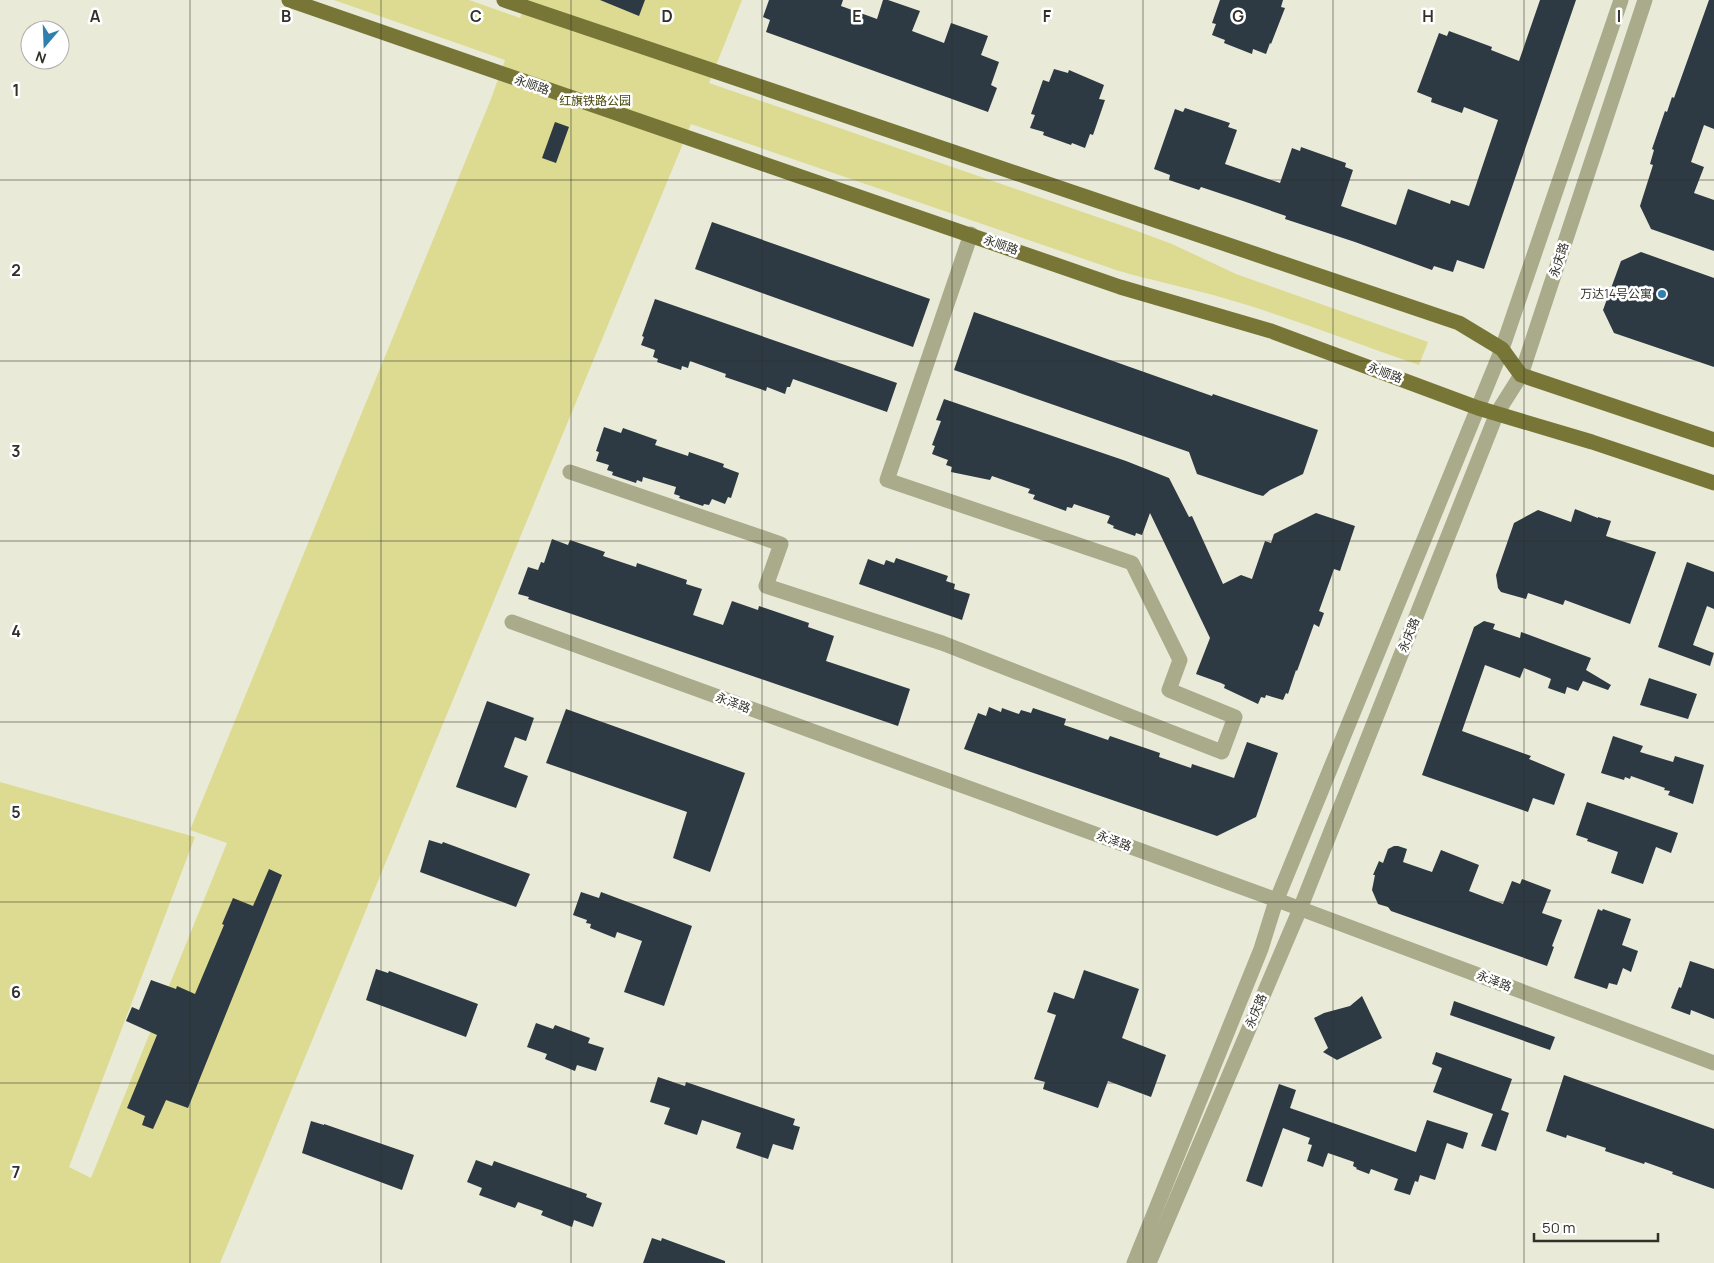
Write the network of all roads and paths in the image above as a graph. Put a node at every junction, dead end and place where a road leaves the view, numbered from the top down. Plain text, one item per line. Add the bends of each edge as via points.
1 (289, 0) edge
2 (504, 0) edge
3 (1621, 0) edge
4 (1645, 0) edge
5 (971, 234) junction
6 (1502, 349) junction
7 (1520, 375) junction
8 (1478, 408) junction
9 (1497, 413) junction
10 (1714, 440) edge
11 (570, 472) dead end
12 (1714, 483) edge
13 (512, 622) dead end
14 (1277, 900) junction
15 (1300, 909) junction
16 (1714, 1063) edge
17 (1134, 1263) edge
18 (1149, 1263) edge

1 - 5 main road, 永顺路
2 - 6 main road via 1459,323
3 - 6 street, 永庆路
4 - 7 street, 永庆路
5 - 8 main road, 永顺路 via 1120,287 1271,331
5 - 11 street via 887,480 1132,563 1180,660 1169,690 1235,716 1222,752 942,643 766,586 781,544
6 - 7 main road
6 - 8 street, 永庆路
7 - 9 street, 永庆路
7 - 10 main road
8 - 9 main road, 永顺路
8 - 14 street, 永庆路
9 - 12 main road, 永顺路
9 - 15 street, 永庆路
13 - 14 street, 永泽路
14 - 15 street, 永泽路
14 - 17 street, 永庆路 via 1261,949
15 - 16 street, 永泽路
15 - 18 street, 永庆路

